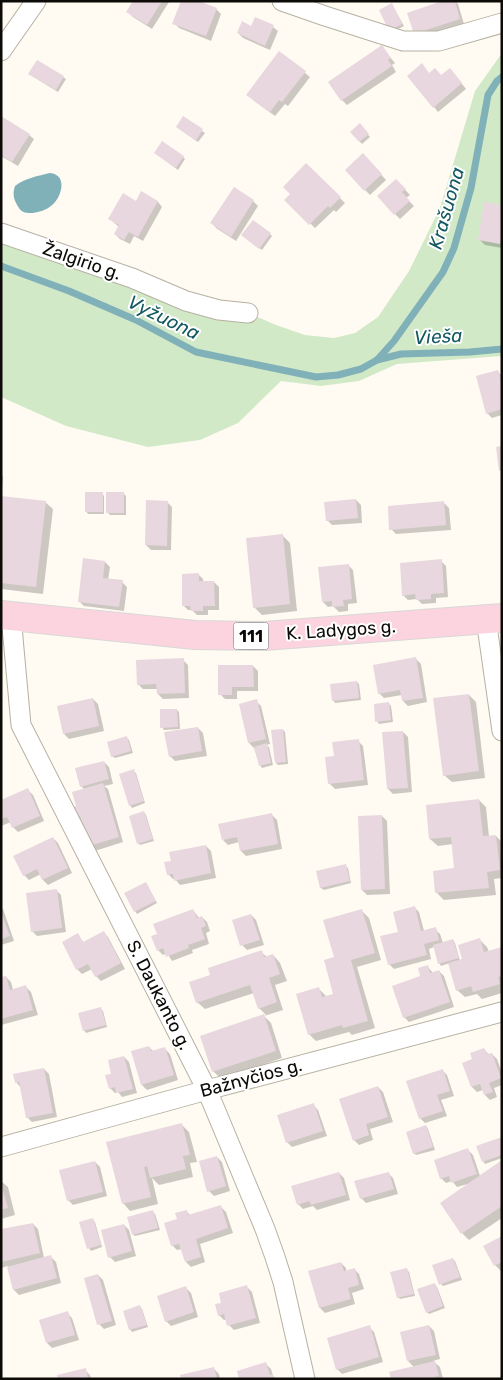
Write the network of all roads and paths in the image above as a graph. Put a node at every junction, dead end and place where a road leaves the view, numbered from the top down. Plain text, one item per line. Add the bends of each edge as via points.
1 (36, 1) edge
2 (282, 1) edge
3 (502, 23) edge
4 (1, 52) edge
5 (1, 232) edge
6 (248, 313) dead end
7 (6, 615) edge
8 (494, 619) edge
9 (502, 731) edge
10 (502, 1012) edge
11 (207, 1090) junction
12 (1, 1147) edge
13 (305, 1379) edge

1 - 4 street
2 - 3 street via 403,41 439,41
5 - 6 street, Žalgirio g. via 132,278 186,301 219,310
7 - 8 main road, K. Ladygos g. / 111 via 195,635 264,636
7 - 11 street, S. Daukanto g. via 20,725
8 - 9 street
10 - 11 street, Bažnyčios g.
11 - 12 street, Bažnyčios g.
11 - 13 street, S. Daukanto g. via 275,1257

